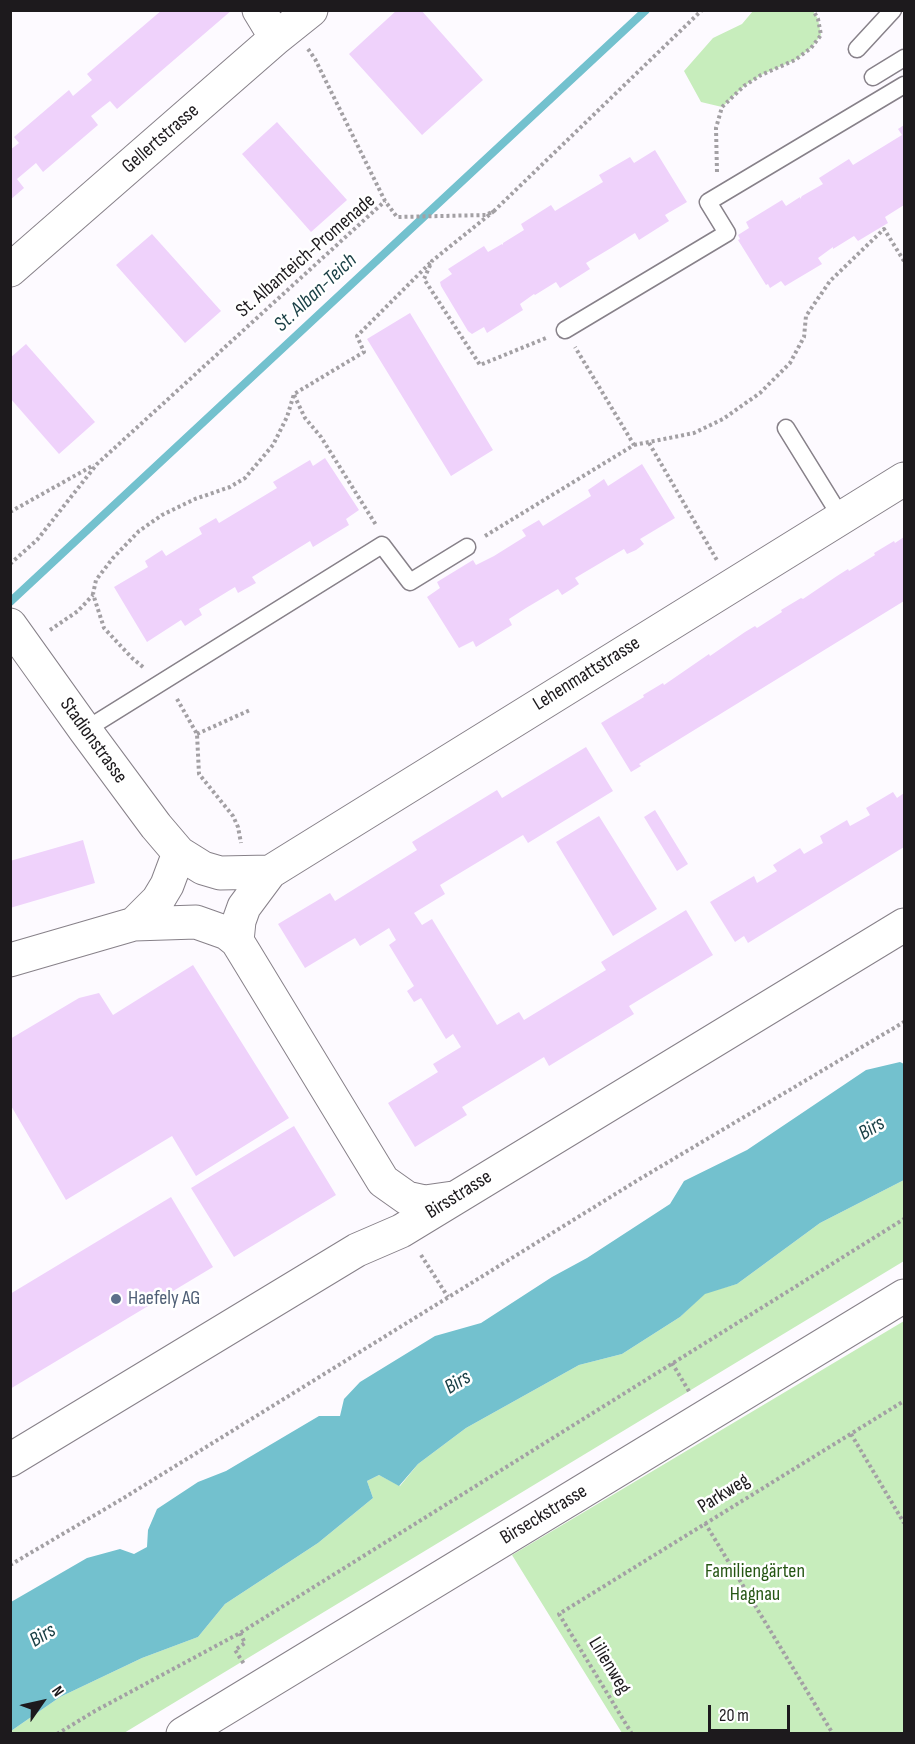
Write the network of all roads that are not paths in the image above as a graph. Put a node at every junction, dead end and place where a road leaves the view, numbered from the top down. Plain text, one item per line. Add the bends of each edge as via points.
1 (259, 10) edge
2 (893, 10) edge
3 (293, 25) edge
4 (857, 49) dead end
5 (904, 58) edge
6 (873, 77) dead end
7 (904, 85) edge
8 (10, 270) edge
9 (565, 330) road end
10 (786, 428) dead end
11 (904, 479) edge
12 (841, 517) junction
13 (467, 548) road end
14 (16, 633) edge
15 (85, 730) junction
16 (179, 853) junction
17 (254, 873) junction
18 (134, 924) junction
19 (904, 925) edge
20 (237, 941) junction
21 (10, 960) edge
22 (383, 1181) junction
23 (453, 1198) junction
24 (357, 1250) junction
25 (904, 1296) edge
26 (10, 1460) edge
27 (185, 1733) edge

1 - 3 street
2 - 4 lane
3 - 8 street, Gellertstrasse
5 - 6 lane
7 - 9 lane via 708,202 727,234
10 - 12 lane
11 - 12 street, Lehenmattstrasse
12 - 17 street, Lehenmattstrasse
13 - 15 lane via 410,582 382,545
14 - 15 street, Stadionstrasse
15 - 16 street, Stadionstrasse
16 - 17 street via 220,873
16 - 18 street via 158,900
17 - 20 street, Lehenmattstrasse
18 - 20 street via 196,922 217,928
18 - 21 street
19 - 23 street, Birsstrasse
20 - 22 street
22 - 23 street via 407,1198 425,1202
22 - 24 street via 374,1224
23 - 24 street, Birsstrasse via 402,1231
24 - 26 street, Birsstrasse
25 - 27 street, Birseckstrasse

